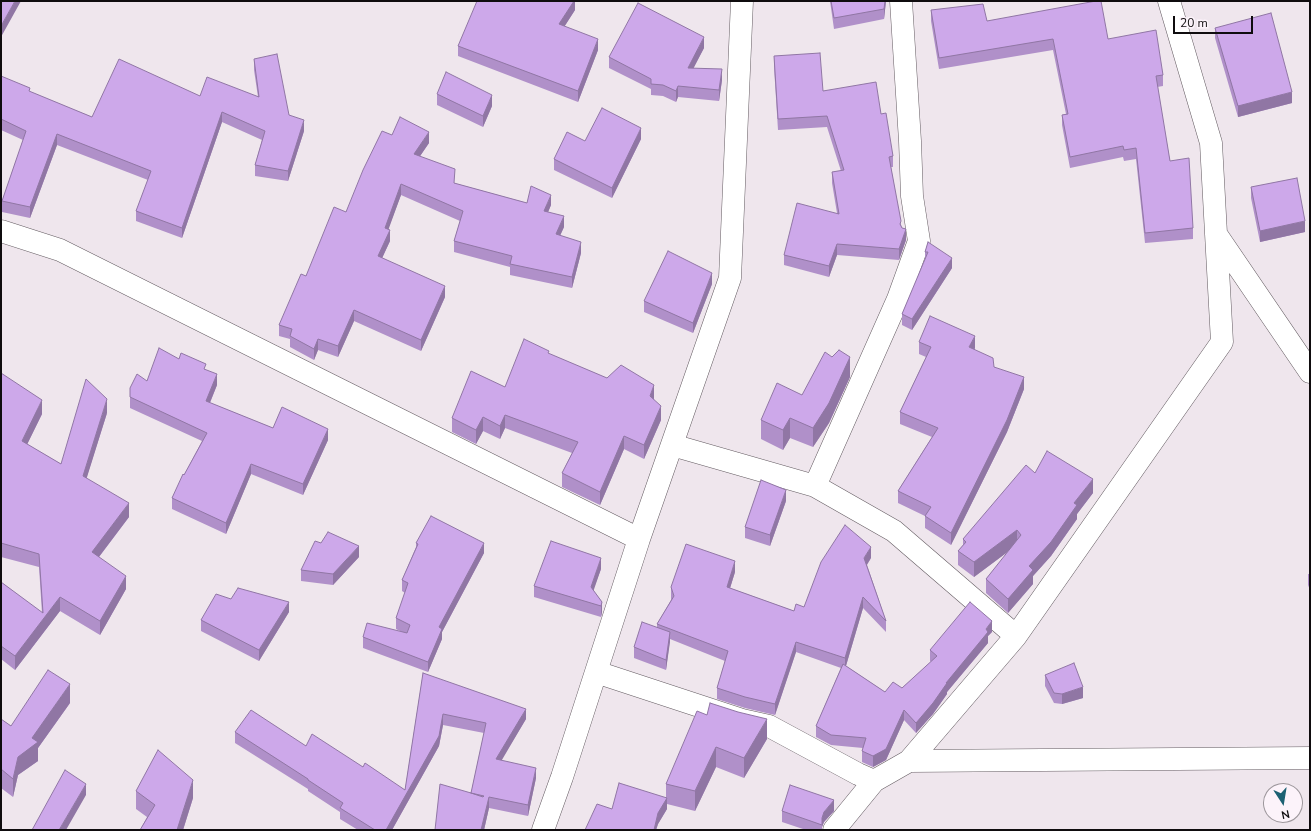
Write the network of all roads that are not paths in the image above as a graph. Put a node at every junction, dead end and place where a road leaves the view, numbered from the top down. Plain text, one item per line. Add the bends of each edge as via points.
1 (742, 1) edge
2 (901, 1) edge
3 (1169, 1) edge
4 (1, 231) edge
5 (1216, 234) junction
6 (1310, 372) edge
7 (672, 446) junction
8 (815, 486) junction
9 (639, 539) junction
10 (1016, 636) junction
11 (596, 672) junction
12 (1310, 758) edge
13 (909, 762) junction
14 (874, 781) junction
15 (543, 830) edge
16 (834, 830) edge

1 - 7 street via 730,278
2 - 8 street via 912,196 919,241 898,299
3 - 5 street via 1211,143
4 - 9 street via 60,250
5 - 6 street
5 - 10 street via 1222,342
7 - 8 street
7 - 9 street
8 - 10 street via 894,531
9 - 11 street
10 - 13 street
11 - 14 street via 742,720 769,726
11 - 15 street
12 - 13 street
13 - 14 street
14 - 16 street

